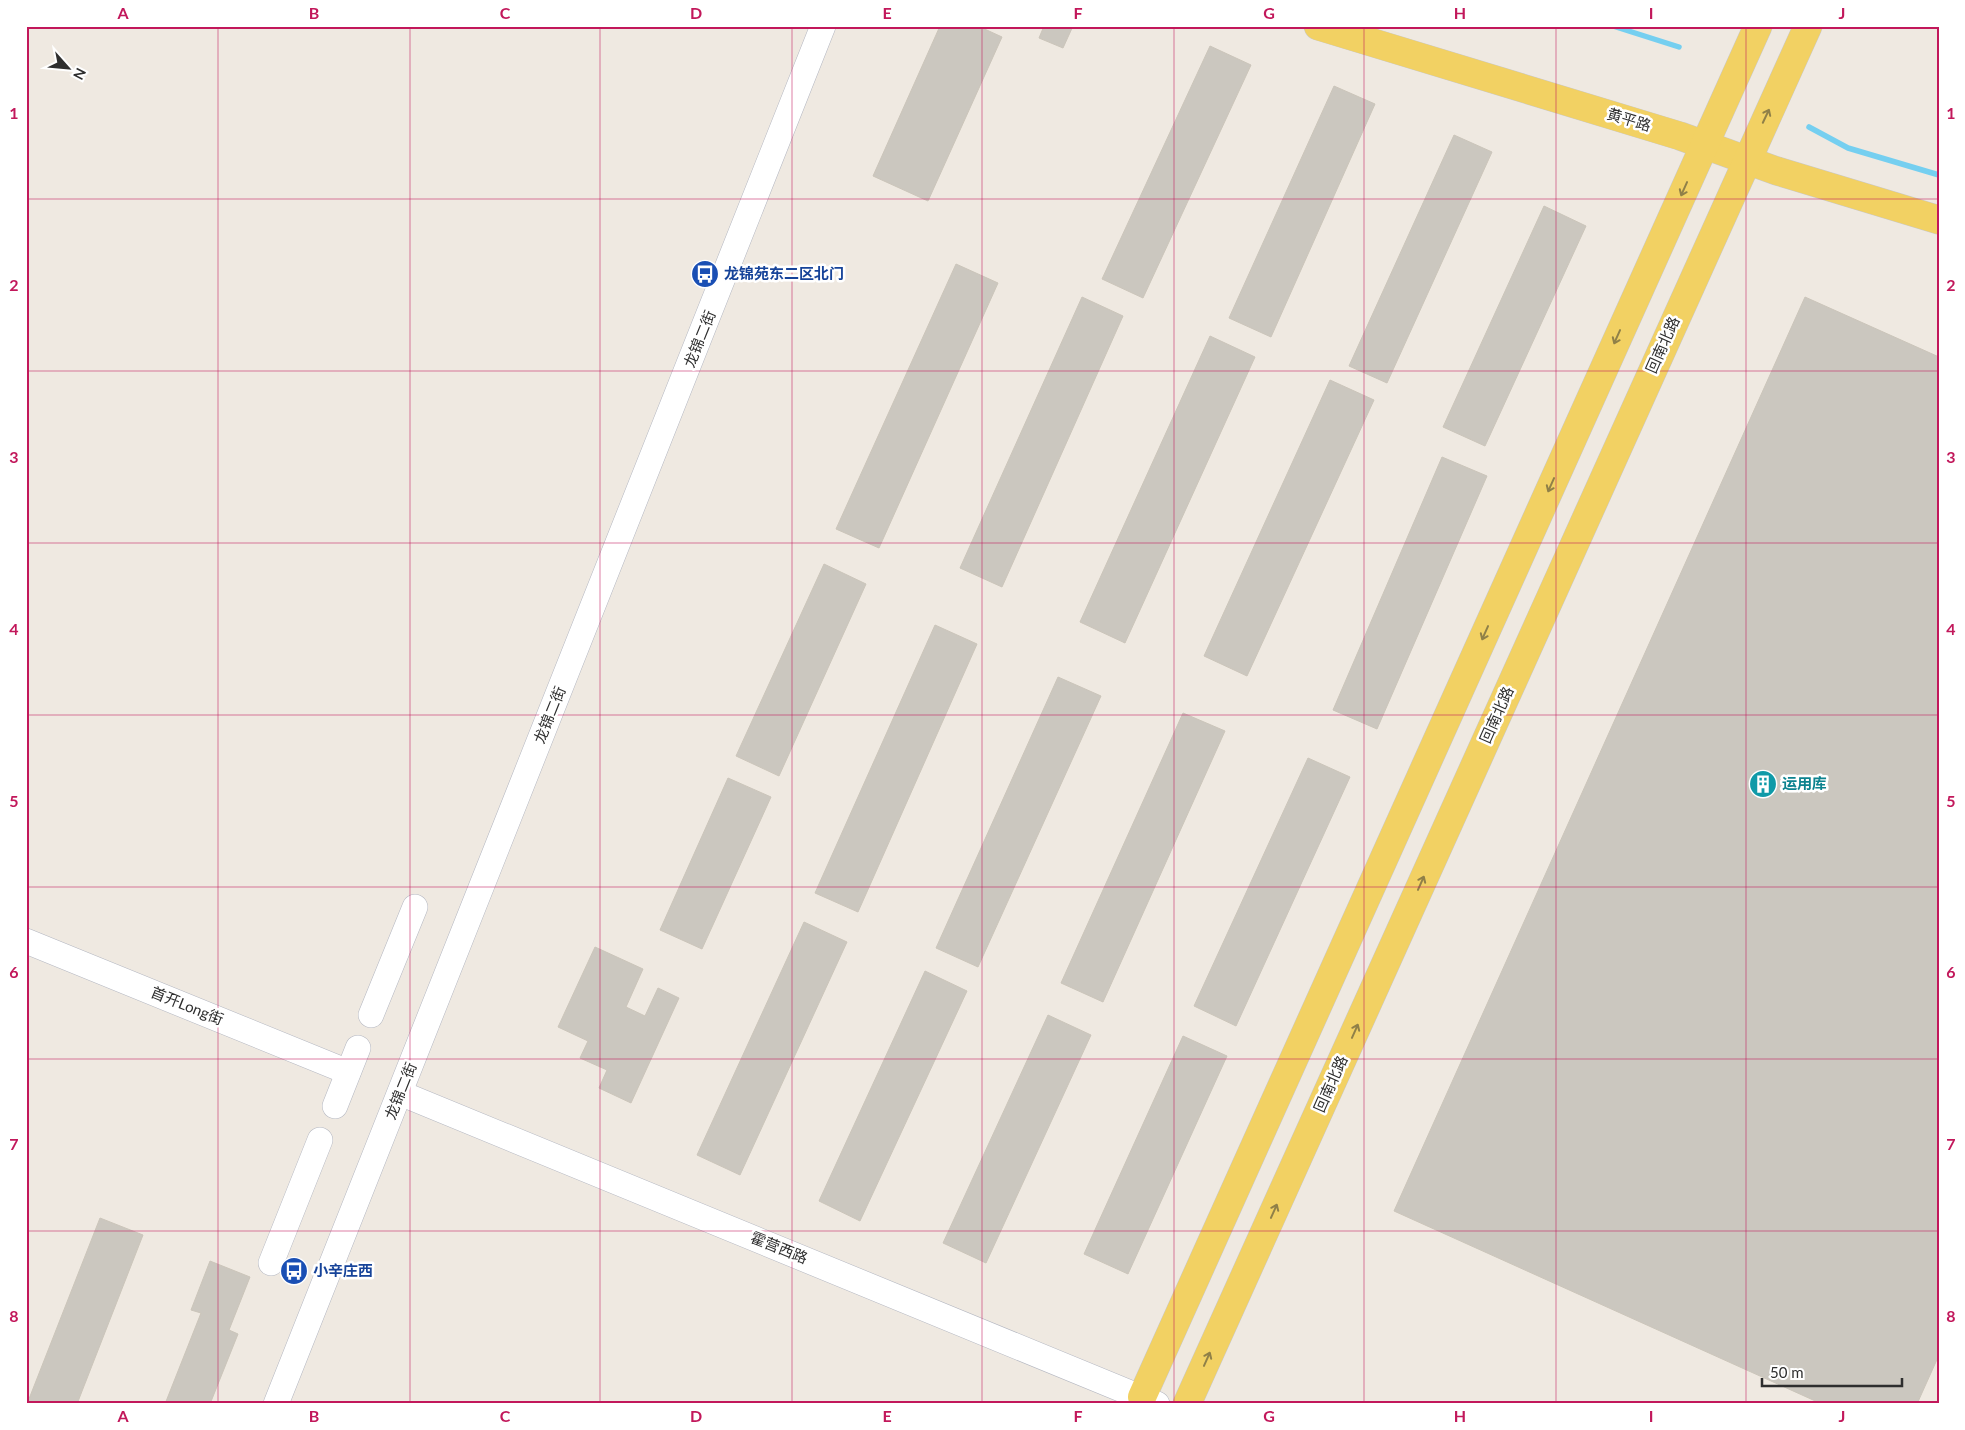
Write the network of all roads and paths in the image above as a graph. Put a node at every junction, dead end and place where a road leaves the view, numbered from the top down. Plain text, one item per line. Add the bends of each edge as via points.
1 (824, 26) edge
2 (1318, 26) edge
3 (1758, 26) edge
4 (1808, 26) edge
5 (1704, 144) junction
6 (1746, 160) junction
7 (1939, 220) edge
8 (415, 907) dead end
9 (26, 941) edge
10 (377, 1007) dead end
11 (358, 1048) dead end
12 (348, 1072) junction
13 (400, 1093) junction
14 (335, 1106) dead end
15 (317, 1155) dead end
16 (271, 1263) dead end
17 (1150, 1401) edge
18 (276, 1404) edge
19 (1187, 1404) edge

1 - 13 street, 龙锦二街
2 - 5 main road, 黄平路
3 - 5 main road
6 -> 4 main road, 回南北路
5 - 6 main road, 黄平路
5 -> 17 main road
6 - 7 main road, 黄平路
19 -> 6 main road, 回南北路
8 - 10 street
9 - 12 street, 首开Long街
11 - 12 street
12 - 14 street
13 - 17 street, 霍营西路
13 - 18 street, 龙锦二街
15 - 16 street

